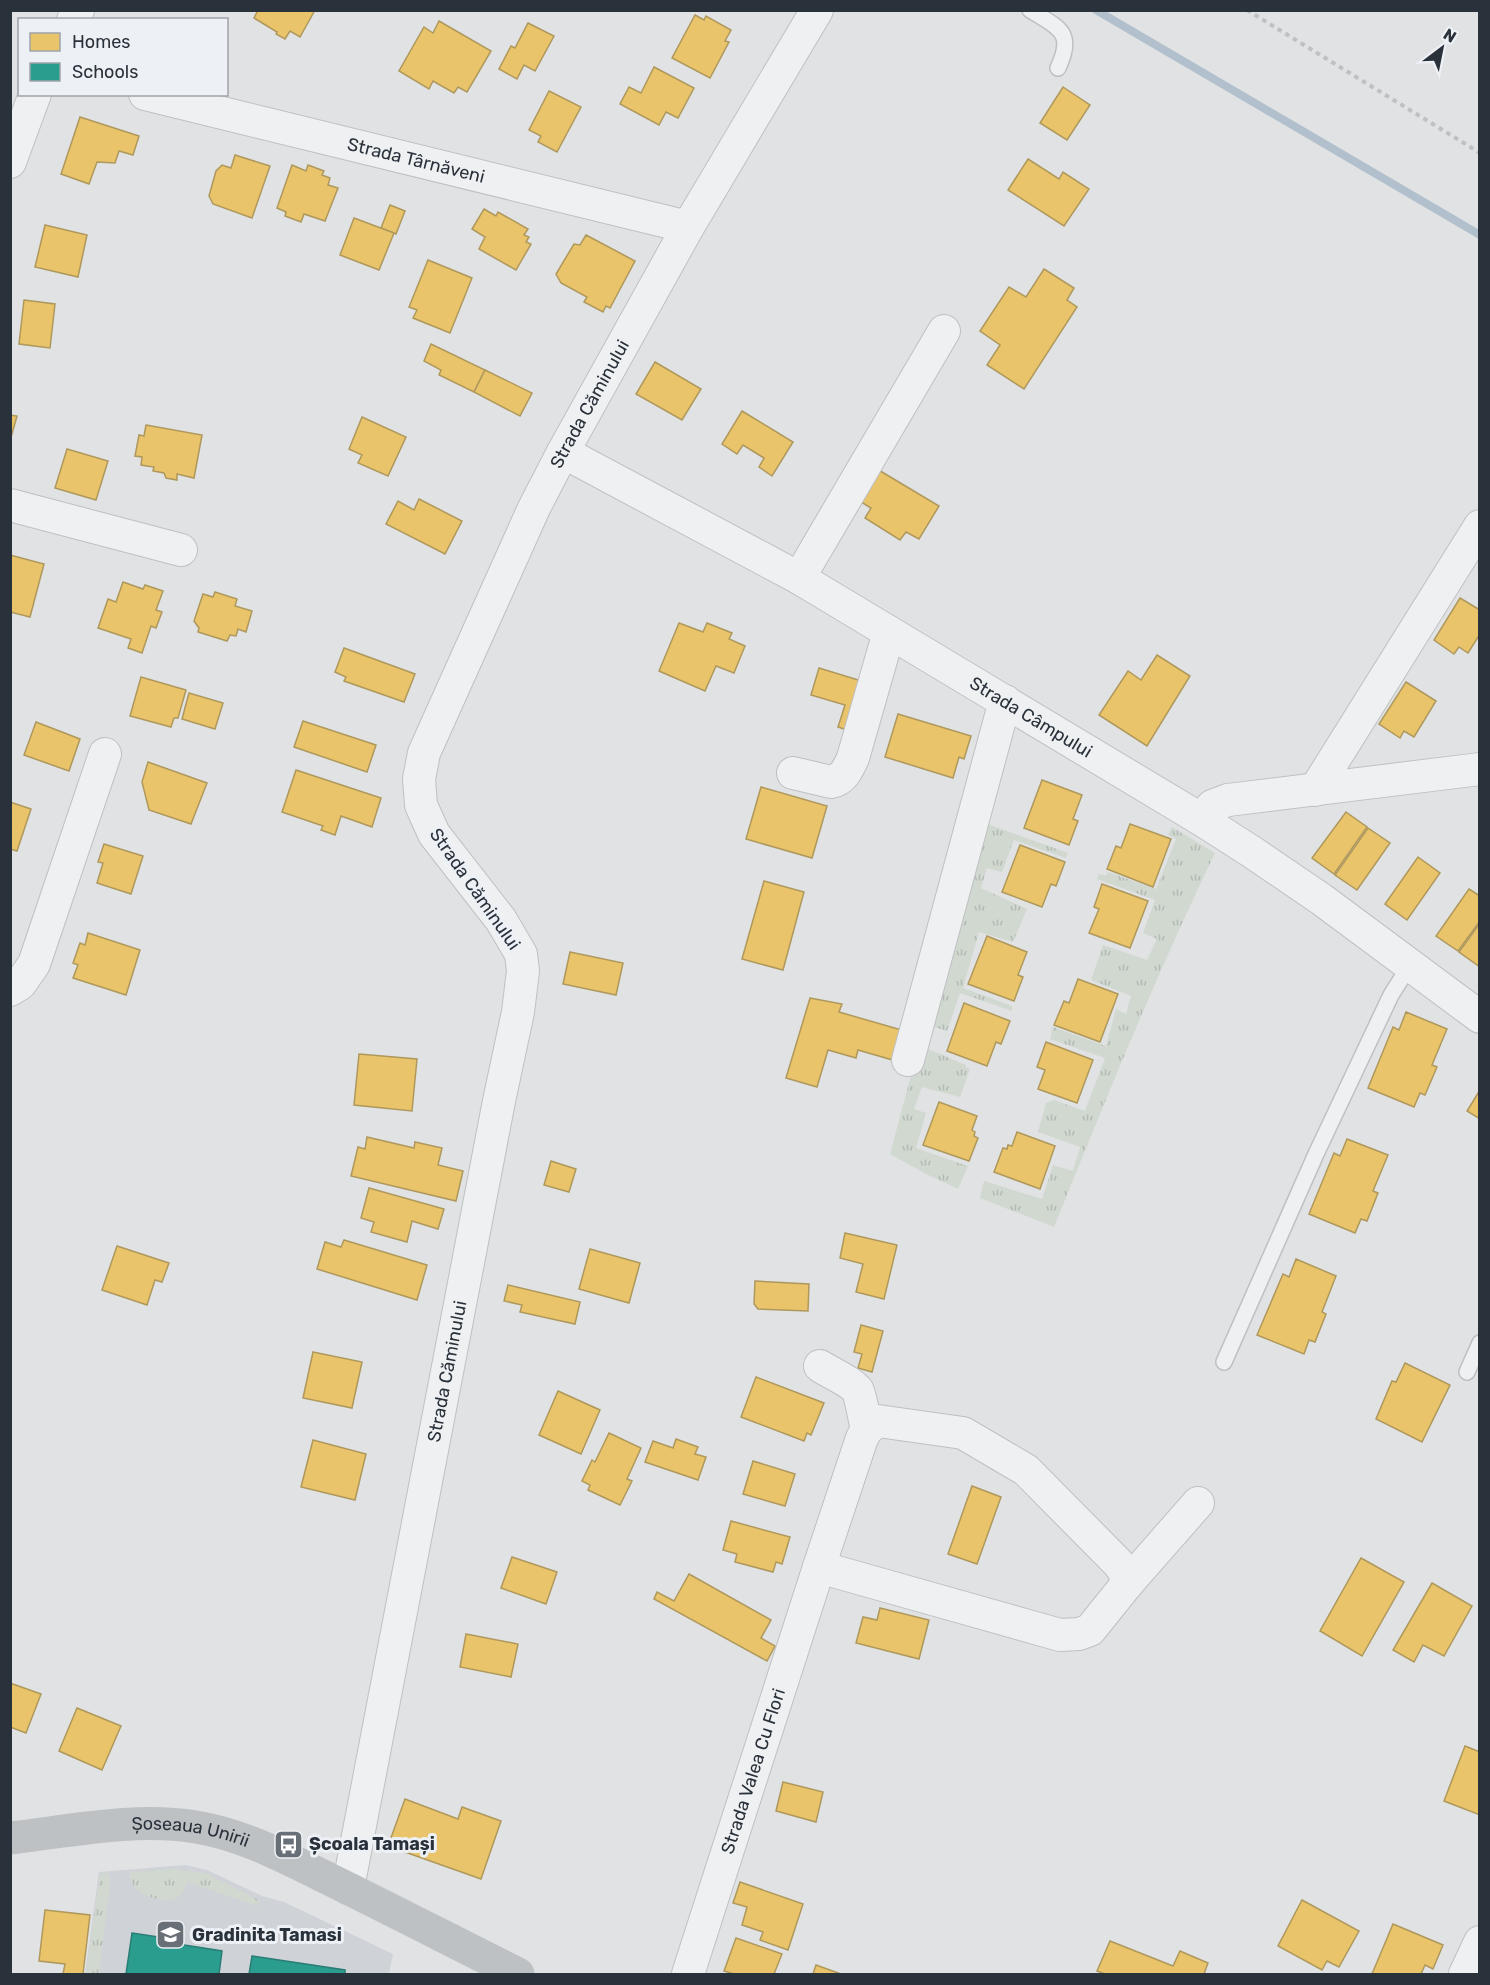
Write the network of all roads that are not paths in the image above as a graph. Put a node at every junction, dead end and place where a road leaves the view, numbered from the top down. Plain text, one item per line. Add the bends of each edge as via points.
1 (817, 10) edge
2 (1030, 10) edge
3 (1058, 68) dead end
4 (34, 96) edge
5 (153, 96) edge
6 (10, 162) edge
7 (688, 227) junction
8 (944, 331) dead end
9 (563, 452) junction
10 (10, 505) edge
11 (1479, 526) edge
12 (181, 550) dead end
13 (799, 578) junction
14 (890, 632) junction
15 (1005, 701) junction
16 (105, 754) dead end
17 (1479, 769) edge
18 (793, 773) dead end
19 (1316, 789) junction
20 (1202, 820) junction
21 (1410, 965) junction
22 (10, 990) edge
23 (1479, 1017) edge
24 (908, 1060) dead end
25 (1479, 1343) edge
26 (1224, 1362) dead end
27 (820, 1366) dead end
28 (1467, 1372) dead end
29 (867, 1429) junction
30 (1198, 1503) dead end
31 (819, 1567) junction
32 (1127, 1584) junction
33 (10, 1838) edge
34 (348, 1888) junction
35 (1479, 1942) edge
36 (518, 1974) edge
37 (688, 1974) edge
38 (1465, 1974) edge

1 - 7 street, Strada Căminului
2 - 3 lane via 1065,34 1066,45
4 - 6 street
5 - 7 street, Strada Târnăveni
7 - 9 street, Strada Căminului
8 - 13 street
9 - 13 street, Strada Câmpului
9 - 34 street, Strada Căminului via 424,753 419,779 421,804 434,834 501,920 521,954 523,971
10 - 12 street
11 - 19 street
13 - 14 street, Strada Câmpului
14 - 15 street, Strada Câmpului
14 - 18 street via 848,769 831,782
15 - 20 street, Strada Câmpului
15 - 24 street
16 - 22 street via 34,964 20,984
17 - 19 street
19 - 20 street via 1228,800 1212,806
20 - 21 street, Strada Câmpului via 1321,899
21 - 23 street, Strada Câmpului
21 - 26 lane via 1391,995 1321,1143
25 - 28 lane
27 - 29 street via 859,1392
29 - 31 street, Strada Valea Cu Flori
29 - 32 street via 878,1421 963,1433 1026,1470 1118,1563
30 - 32 street
31 - 32 street via 1060,1635 1090,1630
31 - 37 street, Strada Valea Cu Flori
33 - 34 main road, Șoseaua Unirii via 112,1826 196,1827 249,1841
34 - 36 main road, Șoseaua Unirii
35 - 38 street

